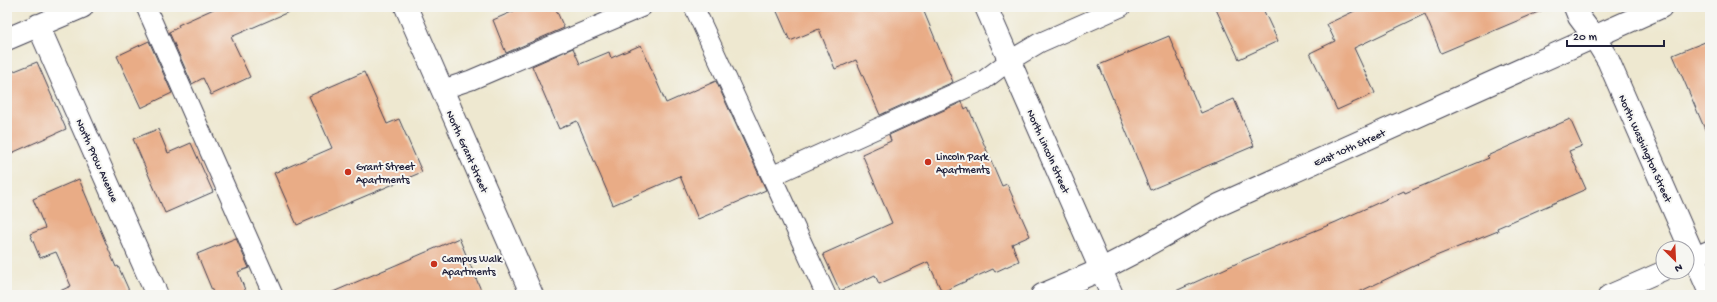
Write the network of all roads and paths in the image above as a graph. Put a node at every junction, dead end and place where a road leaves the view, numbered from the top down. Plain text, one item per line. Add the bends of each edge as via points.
1 (82, 7) edge
2 (146, 7) edge
3 (406, 7) edge
4 (642, 7) edge
5 (694, 7) edge
6 (986, 7) edge
7 (1121, 7) edge
8 (1575, 7) edge
9 (1661, 7) edge
10 (38, 26) junction
11 (1594, 37) junction
12 (7, 39) edge
13 (1009, 61) junction
14 (441, 90) junction
15 (772, 176) junction
16 (1697, 256) edge
17 (1100, 270) junction
18 (1655, 274) edge
19 (1710, 293) edge
20 (157, 295) edge
21 (273, 295) edge
22 (532, 295) edge
23 (826, 295) edge
24 (1042, 295) edge
25 (1112, 295) edge
26 (1608, 295) edge

1 - 10 street
2 - 21 lane
3 - 14 street, North Grant Street
4 - 14 lane via 471,80
5 - 15 lane
6 - 13 street, North Lincoln Street
7 - 13 lane via 1039,43
8 - 11 street, North Washington Street
9 - 11 street, East 10th Street
10 - 12 street
10 - 20 street, North Prow Avenue
11 - 16 street, North Washington Street via 1609,64
11 - 17 street, East 10th Street via 1218,205
13 - 15 lane via 984,80
13 - 17 street, North Lincoln Street
14 - 22 street, North Grant Street
15 - 23 lane
16 - 19 street, North Washington Street
17 - 24 street, East 10th Street
17 - 25 street, North Lincoln Street
18 - 26 lane

